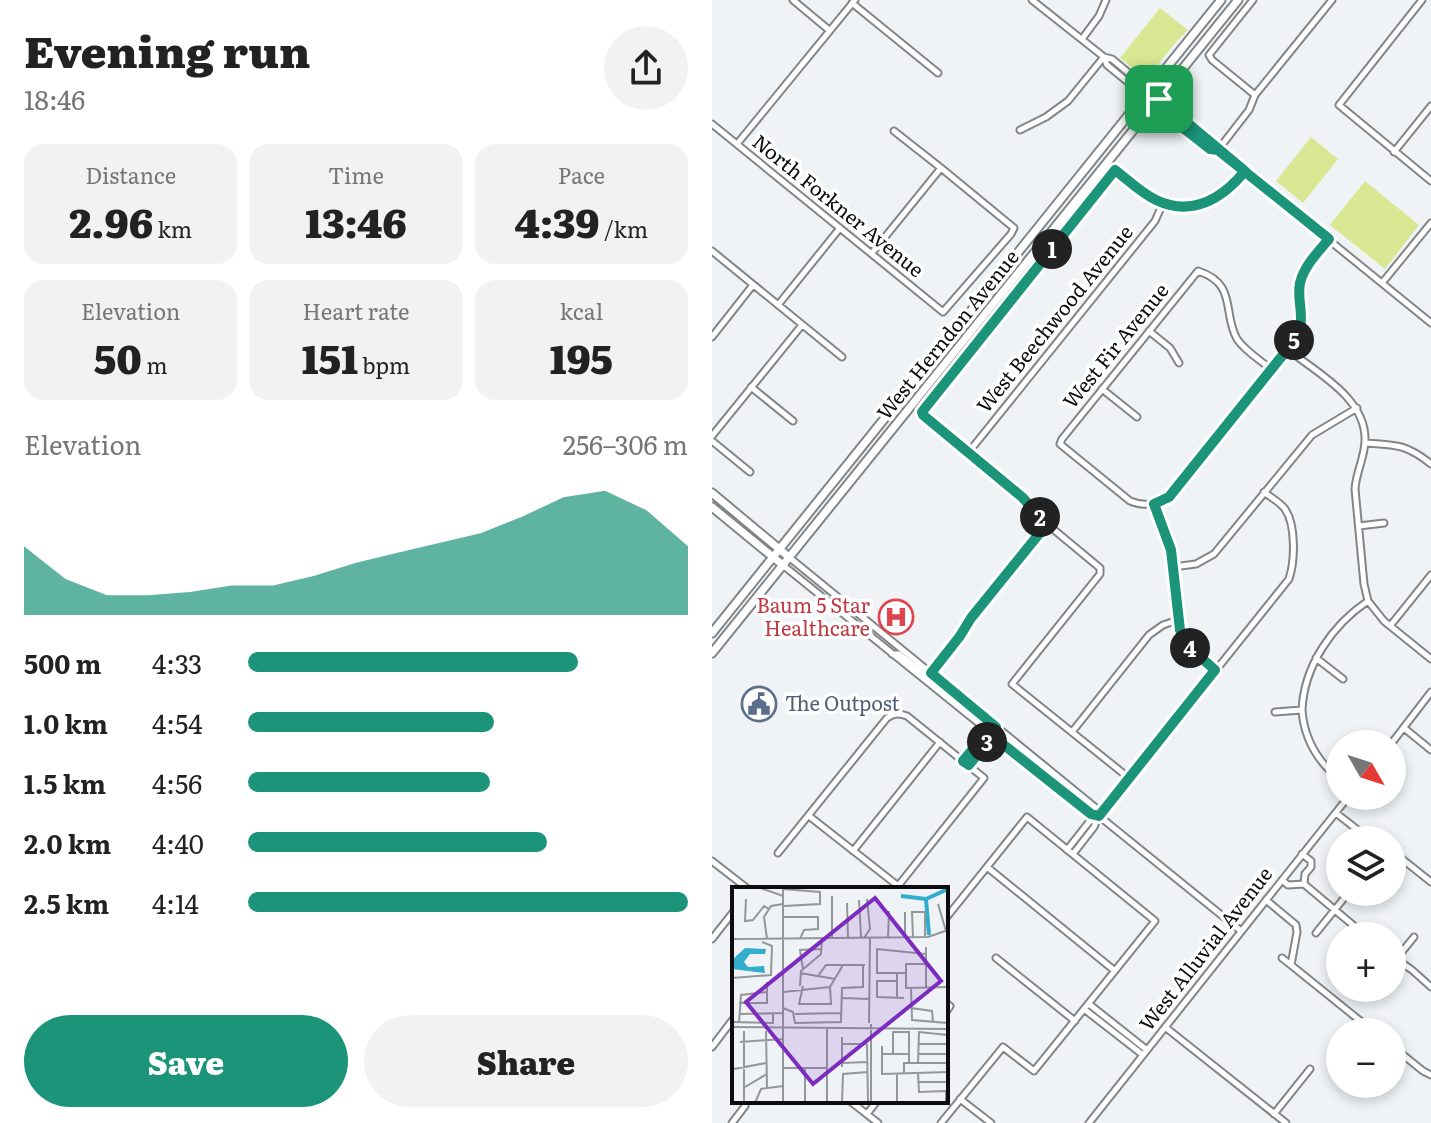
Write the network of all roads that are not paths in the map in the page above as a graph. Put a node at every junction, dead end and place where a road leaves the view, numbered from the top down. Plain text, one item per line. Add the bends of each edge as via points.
1 (793, 0) edge
2 (1032, 0) edge
3 (1106, 0) edge
4 (1221, 0) edge
5 (1238, 0) edge
6 (1253, 0) edge
7 (1332, 0) edge
8 (1422, 0) edge
9 (854, 1) edge
10 (829, 30) junction
11 (1082, 39) junction
12 (1104, 57) junction
13 (938, 73) dead end
14 (1146, 93) junction
15 (1255, 95) junction
16 (1157, 102) junction
17 (1431, 106) edge
18 (712, 124) edge
19 (1020, 130) dead end
20 (894, 131) dead end
21 (737, 144) junction
22 (1218, 150) junction
23 (1394, 152) junction
24 (941, 168) junction
25 (1245, 171) junction
26 (1431, 181) edge
27 (1163, 203) junction
28 (1431, 223) edge
29 (840, 228) junction
30 (1329, 239) junction
31 (712, 251) edge
32 (872, 253) junction
33 (1382, 283) junction
34 (753, 285) junction
35 (778, 305) junction
36 (1431, 323) edge
37 (802, 325) junction
38 (1149, 331) junction
39 (712, 337) edge
40 (1287, 349) junction
41 (842, 357) dead end
42 (1179, 363) dead end
43 (1271, 369) junction
44 (751, 387) junction
45 (1102, 389) junction
46 (1357, 408) junction
47 (1137, 417) dead end
48 (793, 421) dead end
49 (712, 438) edge
50 (1365, 443) junction
51 (968, 453) junction
52 (1431, 464) edge
53 (750, 472) dead end
54 (1264, 492) junction
55 (712, 494) edge
56 (712, 504) edge
57 (1154, 504) junction
58 (734, 512) junction
59 (1384, 523) dead end
60 (1047, 524) junction
61 (1359, 526) junction
62 (780, 549) junction
63 (773, 557) junction
64 (790, 558) junction
65 (784, 566) junction
66 (1173, 567) junction
67 (1431, 575) edge
68 (1368, 601) junction
69 (1178, 620) junction
70 (1390, 626) junction
71 (712, 633) edge
72 (712, 653) edge
73 (892, 654) junction
74 (1316, 658) junction
75 (1431, 659) edge
76 (1215, 670) junction
77 (931, 673) junction
78 (1343, 679) dead end
79 (1431, 692) edge
80 (1302, 710) junction
81 (1275, 712) dead end
82 (996, 727) junction
83 (1404, 728) joint
84 (1072, 732) junction
85 (990, 734) junction
86 (940, 742) junction
87 (1431, 750) edge
88 (966, 763) junction
89 (1326, 767) edge
90 (1129, 778) junction
91 (1338, 810) edge
92 (1336, 813) junction
93 (809, 816) junction
94 (1099, 816) junction
95 (1353, 826) edge
96 (853, 851) junction
97 (1070, 852) junction
98 (778, 853) dead end
99 (1302, 854) junction
100 (712, 861) edge
101 (1406, 862) edge
102 (987, 867) junction
103 (1282, 880) junction
104 (1431, 882) edge
105 (1304, 884) junction
106 (745, 887) edge
107 (900, 887) edge
108 (1266, 900) junction
109 (1337, 906) edge
110 (1335, 909) junction
111 (732, 914) edge
112 (948, 916) edge
113 (1350, 922) edge
114 (1241, 931) junction
115 (1316, 933) dead end
116 (1414, 937) dead end
117 (712, 939) edge
118 (1406, 946) edge
119 (996, 958) dead end
120 (1282, 958) dead end
121 (1291, 965) junction
122 (1406, 969) edge
123 (1115, 971) junction
124 (1431, 987) edge
125 (1086, 1007) junction
126 (1357, 1018) edge
127 (732, 1021) edge
128 (1075, 1021) junction
129 (1165, 1027) junction
130 (712, 1047) edge
131 (1145, 1053) junction
132 (1406, 1057) edge
133 (1310, 1069) dead end
134 (1431, 1075) edge
135 (960, 1099) junction
136 (853, 1103) edge
137 (875, 1103) edge
138 (745, 1106) dead end
139 (867, 1114) junction
140 (1274, 1114) junction
141 (1091, 1121) edge
142 (732, 1123) edge
143 (878, 1123) edge
144 (941, 1123) edge
145 (991, 1123) edge
146 (1099, 1123) edge
147 (1286, 1123) edge

1 - 10 street
2 - 11 street
3 - 11 street
4 - 14 main road, West Herndon Avenue
5 - 16 main road, West Herndon Avenue
6 - 15 street via 1209,55
7 - 15 street
8 - 23 street via 1339,105
9 - 10 street
9 - 13 street
10 - 21 street
11 - 12 street
12 - 14 street
12 - 19 street via 1068,101
14 - 16 street
14 - 62 main road, West Herndon Avenue
15 - 22 street
16 - 22 street
16 - 64 main road, West Herndon Avenue
17 - 23 street
18 - 21 street, North Forkner Avenue
20 - 24 street
21 - 29 street, North Forkner Avenue
22 - 25 street
23 - 26 street
24 - 32 street
24 - 32 street, North Forkner Avenue via 1014,228 1011,234 943,312
25 - 27 street via 1211,201
25 - 30 street
27 - 51 street, West Beechwood Avenue via 1155,221
27 - 51 street via 1115,170 922,412
28 - 33 street
29 - 32 street, North Forkner Avenue
29 - 35 street
30 - 33 street
30 - 40 street via 1303,275 1301,323
31 - 34 street
33 - 36 street
34 - 35 street
34 - 39 street
35 - 37 street
37 - 41 street
37 - 44 street
38 - 42 street
38 - 43 street, West Fir Avenue via 1198,271 1204,272 1226,294 1240,343
38 - 45 street, West Fir Avenue
40 - 43 street
40 - 46 street
43 - 57 street via 1169,497
44 - 48 street
44 - 49 street
45 - 47 street
45 - 57 street, West Fir Avenue via 1060,444 1124,498
46 - 50 street
46 - 54 street via 1312,435
49 - 53 street
50 - 52 street via 1403,446
50 - 61 street via 1356,478
51 - 60 street
54 - 66 street via 1214,554 1196,564
54 - 76 street via 1285,508 1293,567 1289,579
55 - 58 main road
56 - 58 main road
56 - 63 main road
57 - 66 street
58 - 62 main road
59 - 61 street
60 - 77 street
60 - 84 street via 1101,571 1012,684
61 - 68 street
62 - 63 main road, West Herndon Avenue
62 - 64 main road
63 - 65 main road
63 - 71 main road, West Herndon Avenue
64 - 65 main road, West Herndon Avenue
64 - 77 street
65 - 72 main road, West Herndon Avenue
65 - 73 street
66 - 69 street
67 - 70 street
68 - 70 street
68 - 74 street via 1345,620
69 - 76 street via 1186,644
69 - 84 street via 1149,635
70 - 75 street
73 - 77 street
73 - 85 street
74 - 78 street
74 - 80 street
76 - 90 street
77 - 82 street
79 - 83 street
80 - 81 street
80 - 89 street via 1307,736
82 - 85 street
82 - 94 street via 1096,808
83 - 87 street
84 - 90 street
85 - 88 street
85 - 94 street
86 - 88 street
86 - 93 street via 907,716 887,718
86 - 96 street
88 - 107 street via 984,778
90 - 94 street
91 - 92 street, West Alluvial Avenue
92 - 95 street
92 - 99 street, West Alluvial Avenue
93 - 96 street
93 - 98 street
94 - 97 street
94 - 114 street
96 - 107 street
97 - 102 street via 1027,817
97 - 123 street via 1155,921
99 - 103 street, West Alluvial Avenue
99 - 105 street via 1311,861
100 - 106 street
101 - 104 street
102 - 112 street
102 - 123 street
103 - 105 street
103 - 108 street, West Alluvial Avenue
105 - 110 street
108 - 114 street, West Alluvial Avenue
108 - 121 street via 1296,925
109 - 110 street
110 - 113 street
110 - 115 street
111 - 117 street
114 - 129 street, West Alluvial Avenue
116 - 118 street
119 - 128 street
120 - 121 street
121 - 126 street
122 - 124 street
123 - 125 street
125 - 128 street
125 - 131 street
127 - 130 street
128 - 135 street via 1034,1071 1003,1047
129 - 131 street, West Alluvial Avenue
129 - 140 street
131 - 141 street, West Alluvial Avenue
132 - 134 street
133 - 140 street
135 - 144 street
135 - 145 street
136 - 139 street
137 - 139 street
138 - 142 street
139 - 143 street
140 - 147 street
141 - 146 street

